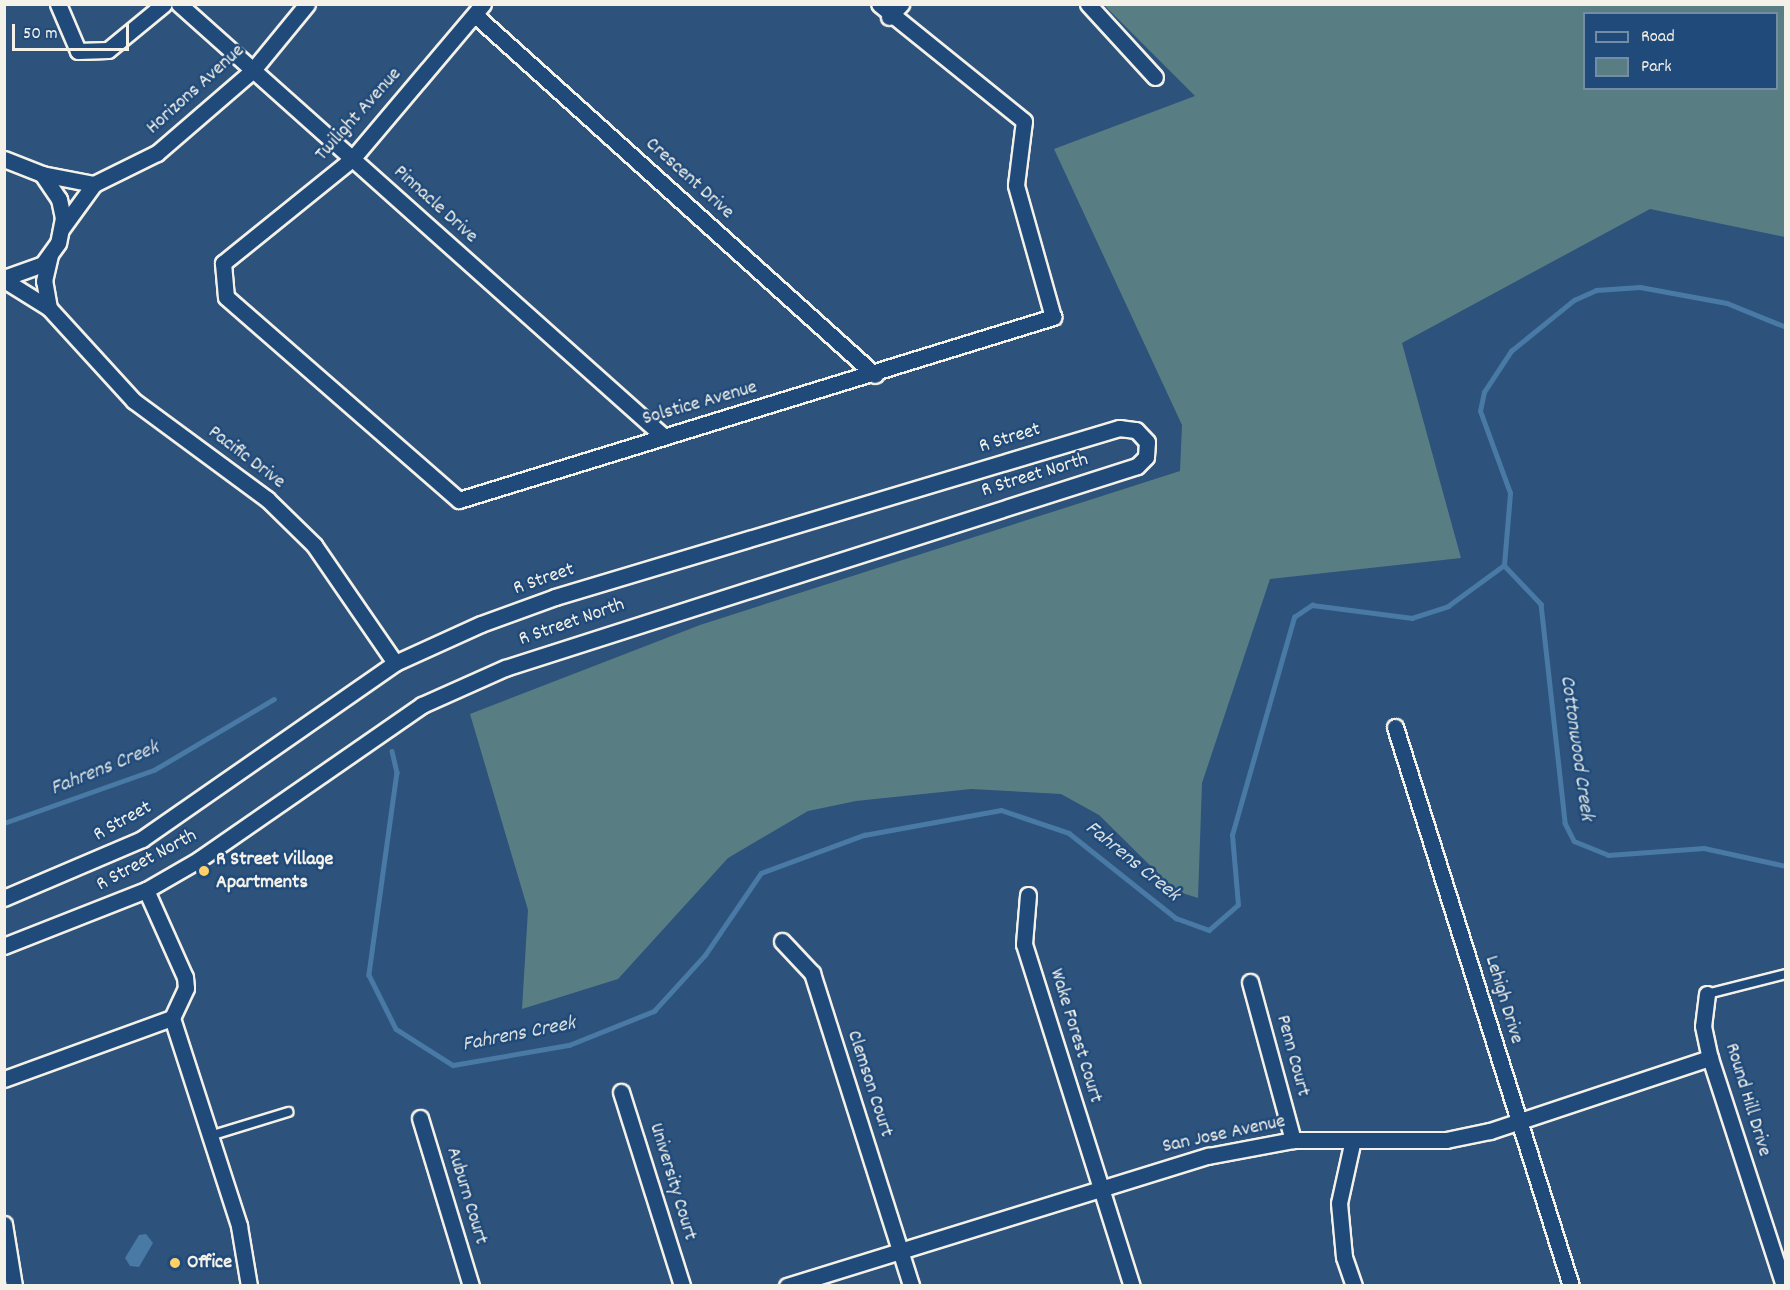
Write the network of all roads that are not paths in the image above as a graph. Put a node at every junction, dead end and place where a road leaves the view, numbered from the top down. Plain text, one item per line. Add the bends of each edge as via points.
1 (58, 4) edge
2 (164, 4) edge
3 (179, 4) edge
4 (307, 4) edge
5 (879, 4) edge
6 (900, 4) edge
7 (1088, 4) edge
8 (479, 10) edge
9 (889, 17) junction
10 (253, 70) junction
11 (1155, 77) dead end
12 (4, 147) edge
13 (4, 159) edge
14 (352, 159) junction
15 (22, 162) junction
16 (42, 174) junction
17 (94, 184) junction
18 (62, 228) junction
19 (50, 255) junction
20 (4, 279) edge
21 (226, 297) joint
22 (49, 308) junction
23 (875, 375) junction
24 (663, 436) junction
25 (1147, 442) joint
26 (395, 663) junction
27 (1395, 727) dead end
28 (146, 890) junction
29 (1028, 895) dead end
30 (4, 898) edge
31 (782, 940) dead end
32 (4, 946) edge
33 (1785, 974) edge
34 (1250, 982) dead end
35 (1707, 994) joint
36 (172, 1018) junction
37 (1710, 1058) junction
38 (4, 1079) edge
39 (621, 1092) dead end
40 (288, 1112) dead end
41 (420, 1118) dead end
42 (1519, 1122) junction
43 (210, 1136) junction
44 (1293, 1140) junction
45 (1352, 1144) junction
46 (1101, 1188) junction
47 (4, 1224) edge
48 (900, 1250) junction
49 (1782, 1269) edge
50 (14, 1286) edge
51 (249, 1286) edge
52 (471, 1286) edge
53 (682, 1286) edge
54 (787, 1286) edge
55 (911, 1286) edge
56 (1132, 1286) edge
57 (1354, 1286) edge
58 (1571, 1286) edge
59 (1784, 1286) edge

1 - 2 street via 78,51 108,50
3 - 10 street, Pinnacle Drive
4 - 10 street, Horizons Avenue
5 - 9 street
6 - 9 street
7 - 11 street
8 - 14 street, Twilight Avenue
8 - 23 street, Crescent Drive
9 - 23 street, Solstice Avenue via 1024,121 1016,185 1056,312
10 - 14 street, Pinnacle Drive
10 - 17 street, Horizons Avenue via 157,153
12 - 15 street
13 - 15 street
14 - 21 street, Twilight Avenue via 223,264
14 - 24 street, Pinnacle Drive
15 - 16 street
16 - 17 street
16 - 18 street via 59,199
17 - 18 street, Horizons Avenue
18 - 19 street, Horizons Avenue
19 - 20 street via 33,270
19 - 22 street via 44,281
20 - 22 street, Pacific Drive
21 - 24 street, Solstice Avenue via 459,500
22 - 26 street, Pacific Drive via 134,401 267,499 314,545
23 - 24 street, Solstice Avenue
25 - 26 street, R Street via 1136,430 1108,432 555,597
25 - 28 street, R Street North via 1146,457 1137,466 563,646 464,686 366,740 200,859
26 - 30 street, R Street via 142,839
27 - 42 street, Lehigh Drive
28 - 32 street, R Street North
28 - 36 street via 185,977 186,987
29 - 46 street, Wake Forest Court via 1024,944
31 - 48 street, Clemson Court via 812,974
33 - 35 lane
34 - 44 street, Penn Court
35 - 37 street, Round Hill Drive via 1703,1026
36 - 38 street
36 - 43 street
37 - 42 street, San Jose Avenue
37 - 49 street, Round Hill Drive
39 - 53 street, University Court
40 - 43 lane
41 - 52 street, Auburn Court
42 - 45 street, San Jose Avenue via 1446,1140
42 - 58 street, Lehigh Drive
43 - 51 street via 239,1226
44 - 45 street, San Jose Avenue
44 - 46 street, San Jose Avenue via 1208,1156
45 - 57 street via 1342,1175 1339,1226
46 - 48 street, San Jose Avenue
46 - 56 street, Wake Forest Court
47 - 50 street
48 - 54 street, San Jose Avenue
48 - 55 street, Clemson Court
49 - 59 street, Round Hill Drive

